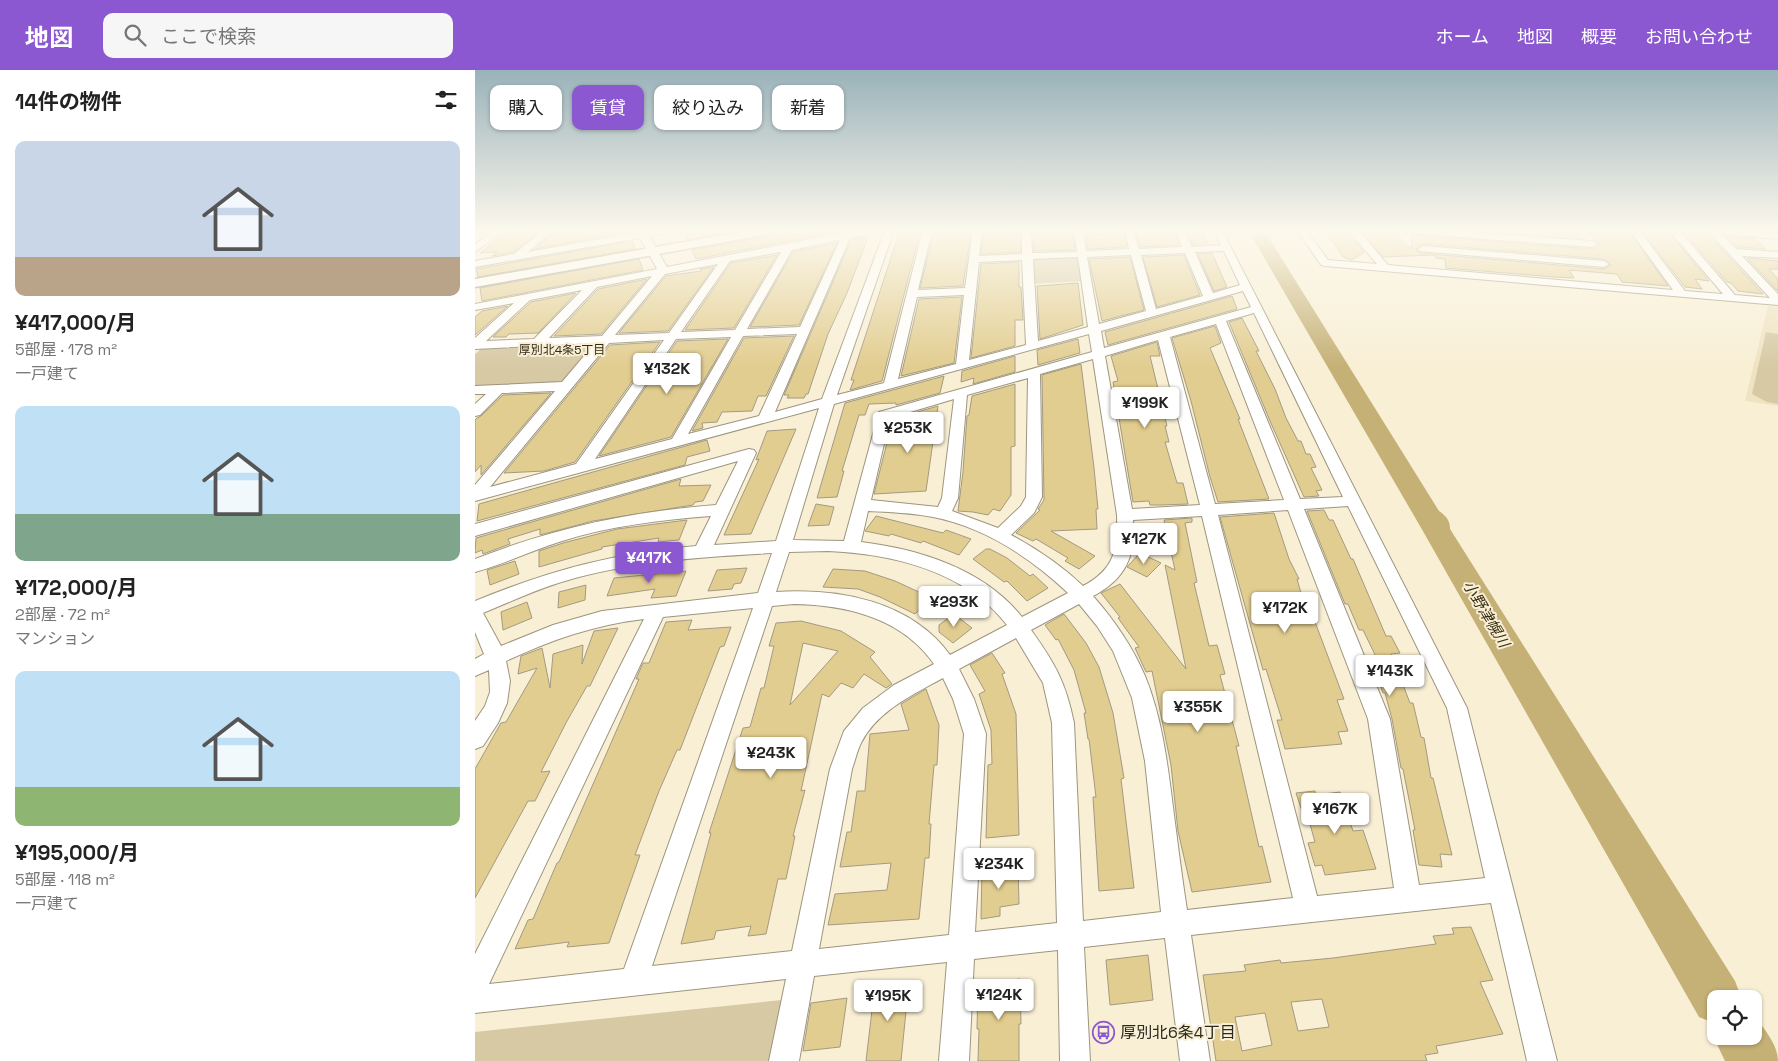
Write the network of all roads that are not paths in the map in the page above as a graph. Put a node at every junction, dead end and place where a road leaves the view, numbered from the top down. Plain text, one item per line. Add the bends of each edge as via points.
1 (512, 276) edge
2 (630, 276) edge
3 (658, 276) edge
4 (714, 276) edge
5 (771, 276) edge
6 (829, 276) edge
7 (873, 276) edge
8 (916, 276) edge
9 (971, 276) edge
10 (1029, 276) edge
11 (1086, 276) edge
12 (1142, 276) edge
13 (1200, 276) edge
14 (1242, 276) edge
15 (1612, 276) edge
16 (1669, 276) edge
17 (1713, 276) edge
18 (1755, 276) edge
19 (475, 283) edge
20 (595, 283) junction
21 (1247, 287) junction
22 (970, 291) junction
23 (912, 294) junction
24 (1682, 294) junction
25 (527, 296) junction
26 (1209, 297) junction
27 (1732, 298) junction
28 (1778, 301) edge
29 (475, 306) edge
30 (1258, 308) junction
31 (1153, 313) junction
32 (1220, 319) junction
33 (805, 330) junction
34 (1095, 330) junction
35 (739, 332) junction
36 (1163, 335) junction
37 (672, 336) junction
38 (605, 339) junction
39 (538, 342) junction
40 (475, 344) edge
41 (1032, 347) junction
42 (1099, 354) junction
43 (963, 366) junction
44 (1033, 372) junction
45 (568, 386) junction
46 (890, 386) junction
47 (498, 389) junction
48 (475, 390) edge
49 (961, 393) junction
50 (828, 402) junction
51 (475, 412) edge
52 (765, 418) junction
53 (677, 442) junction
54 (581, 468) junction
55 (475, 495) edge
56 (1354, 501) junction
57 (861, 505) junction
58 (1294, 505) junction
59 (723, 510) junction
60 (1209, 510) junction
61 (943, 514) junction
62 (1125, 515) junction
63 (475, 530) edge
64 (1000, 536) junction
65 (783, 546) junction
66 (851, 547) junction
67 (702, 551) junction
68 (475, 566) edge
69 (1081, 594) junction
70 (765, 600) junction
71 (475, 609) edge
72 (657, 611) junction
73 (475, 615) edge
74 (1019, 628) junction
75 (495, 658) junction
76 (947, 666) junction
77 (475, 668) edge
78 (475, 739) edge
79 (1501, 888) junction
80 (1408, 898) junction
81 (1308, 909) junction
82 (1176, 924) junction
83 (1070, 936) junction
84 (960, 946) junction
85 (803, 964) junction
86 (633, 982) junction
87 (475, 983) edge
88 (475, 999) edge
89 (784, 1061) edge
90 (954, 1061) edge
91 (1075, 1061) edge
92 (1195, 1061) edge
93 (1542, 1061) edge

1 - 19 main road
2 - 20 street
3 - 38 street
4 - 37 street
5 - 35 street
6 - 33 street
7 - 50 street
8 - 23 street
9 - 22 street
10 - 41 street
11 - 34 street
12 - 31 street
13 - 26 street
14 - 21 street
15 - 24 street
16 - 24 street
17 - 27 street
18 - 28 street
20 - 25 street
20 - 39 street
21 - 26 street
21 - 30 street
22 - 23 street
22 - 43 street
23 - 46 street
24 - 27 street
25 - 29 street
25 - 40 street
26 - 31 street
27 - 28 street
30 - 32 street
30 - 56 street
31 - 34 street
32 - 36 street
32 - 58 street
33 - 35 street
33 - 52 street
34 - 41 street
34 - 42 street
35 - 37 street
35 - 53 street
36 - 42 street
36 - 60 street
37 - 38 street
37 - 54 street
38 - 39 street
38 - 45 street
39 - 40 street
41 - 43 street
42 - 44 street
42 - 62 street
43 - 46 street
44 - 49 street
44 - 64 street via 1034,497 1028,508
45 - 47 street
45 - 55 street
46 - 50 street
47 - 48 street
47 - 51 street
49 - 57 street via 884,415
49 - 61 street via 950,498
50 - 52 street
50 - 65 street
52 - 53 street
53 - 54 street
54 - 55 street
56 - 58 street
56 - 79 street via 1457,708
57 - 61 street
57 - 66 street
58 - 60 street
58 - 80 street via 1379,719
59 - 63 street via 749,453
59 - 67 street
59 - 68 street via 605,524 522,548
60 - 62 street
60 - 81 street
61 - 64 street
62 - 69 street via 1127,542 1124,556 1099,585
64 - 69 street via 1061,575
65 - 66 street
65 - 67 street
65 - 70 street
66 - 74 street via 899,554 953,574 979,588 1005,610
67 - 71 street via 649,557 562,576
69 - 74 street
69 - 82 street via 1123,650 1144,705 1153,740
70 - 72 street
70 - 76 street via 822,599 874,610 915,631 933,646
70 - 86 street
72 - 75 street via 609,617 573,626
72 - 87 street
73 - 75 street
74 - 76 street
74 - 83 street via 1040,656 1056,690 1063,723
75 - 77 street
75 - 78 street via 502,683 497,703
76 - 84 street via 958,684 975,734
76 - 85 street via 877,708 852,738 841,769
79 - 80 street
79 - 93 street
80 - 81 street
81 - 82 street
82 - 83 street
82 - 92 street
83 - 84 street
83 - 91 street
84 - 85 street
84 - 90 street
85 - 86 street
85 - 89 street
86 - 88 street

